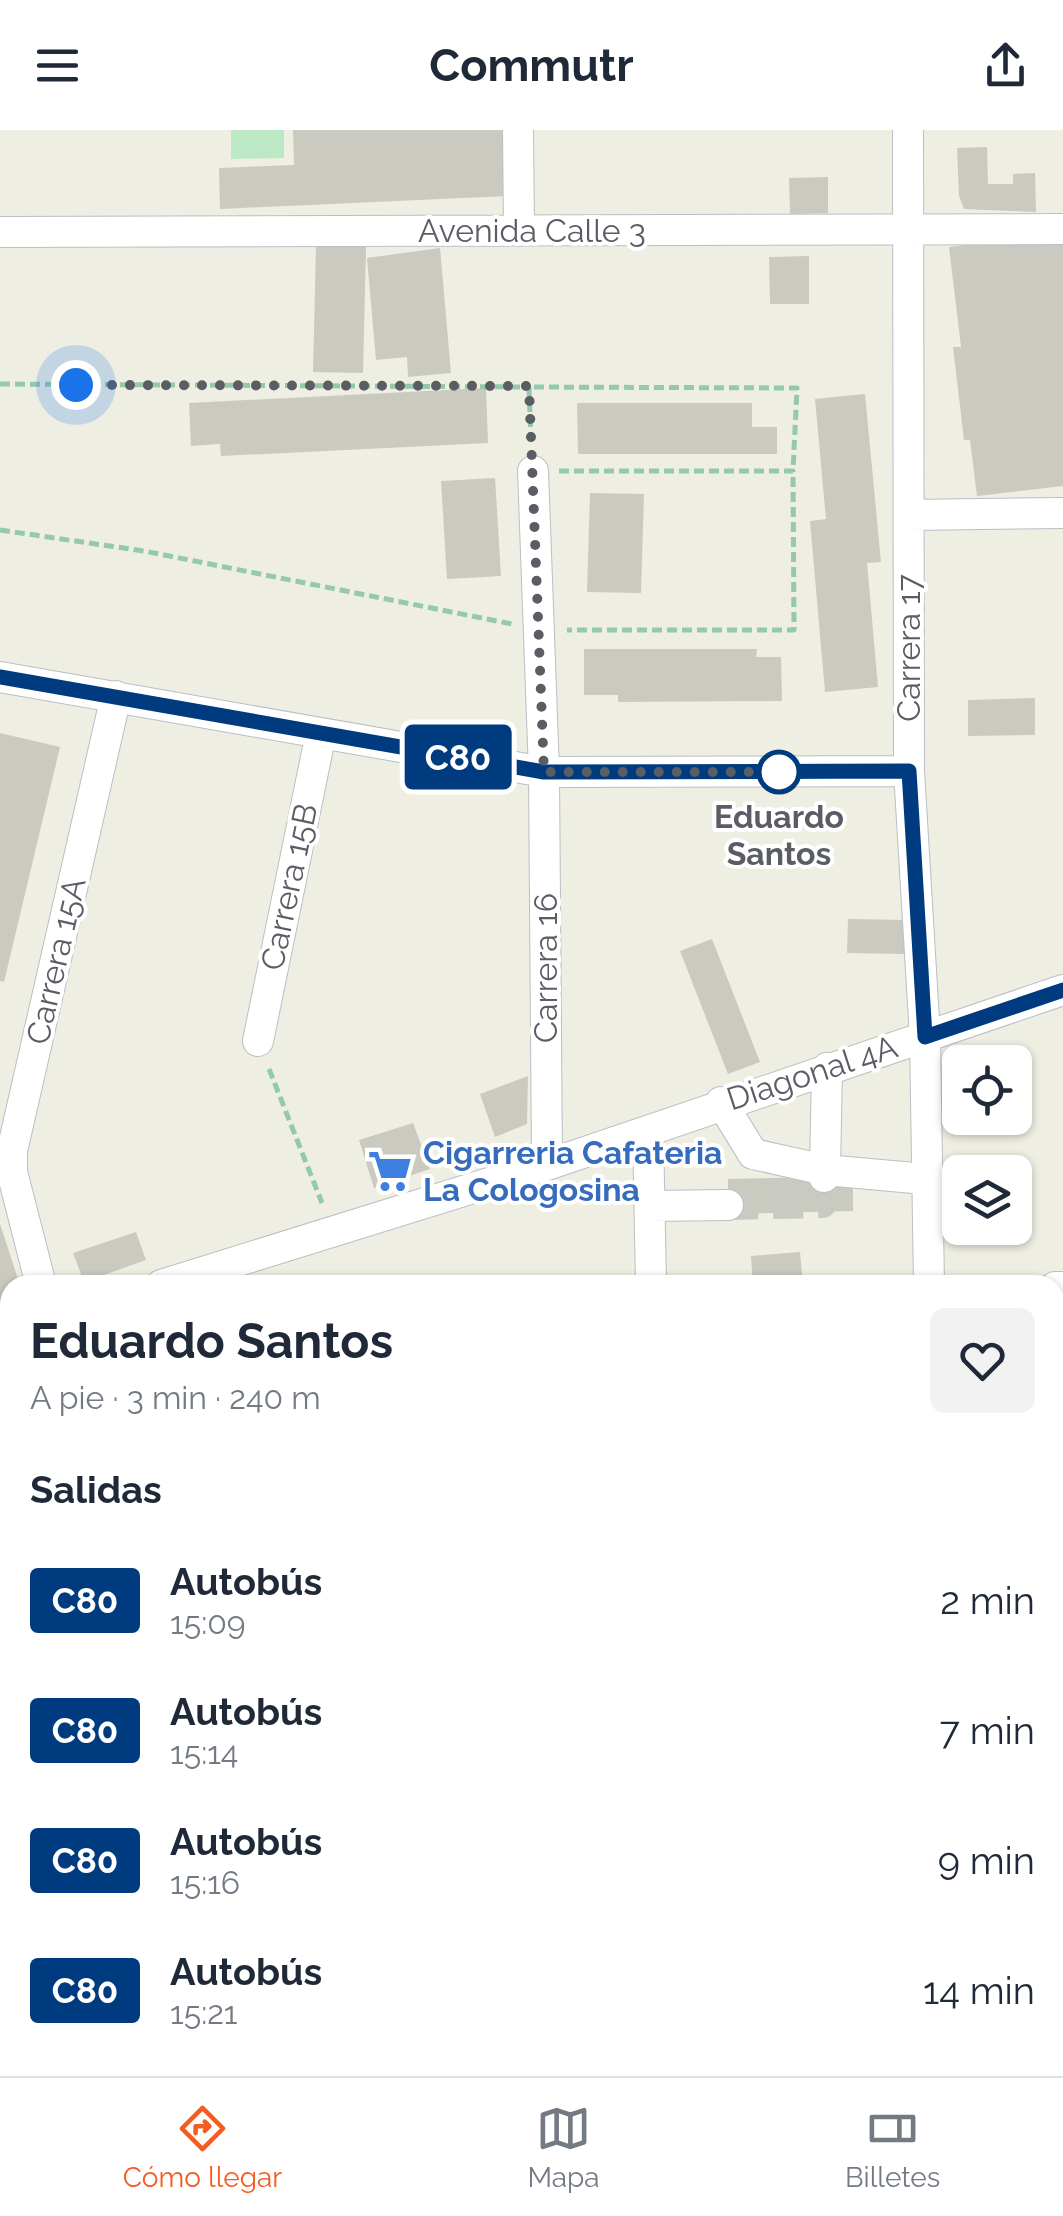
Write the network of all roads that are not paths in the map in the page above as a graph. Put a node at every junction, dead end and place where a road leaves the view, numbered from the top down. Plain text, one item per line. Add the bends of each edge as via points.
1 (518, 130) edge
2 (908, 130) edge
3 (1063, 229) edge
4 (908, 230) junction
5 (519, 231) junction
6 (0, 232) edge
7 (532, 472) road end
8 (1063, 514) edge
9 (909, 515) junction
10 (0, 677) edge
11 (116, 696) junction
12 (321, 733) junction
13 (909, 771) junction
14 (544, 772) junction
15 (1063, 990) edge
16 (925, 1037) junction
17 (258, 1041) road end
18 (826, 1068) junction
19 (722, 1102) junction
20 (9, 1125) edge
21 (648, 1132) junction
22 (547, 1165) junction
23 (825, 1174) junction
24 (924, 1179) junction
25 (728, 1205) tunnel mouth
26 (650, 1206) junction
27 (38, 1275) edge
28 (192, 1275) edge
29 (651, 1275) edge
30 (929, 1275) edge

1 - 5 street
2 - 4 street, Carrera 17
3 - 4 street, Avenida Calle 3
4 - 5 street, Avenida Calle 3
4 - 9 street, Carrera 17
5 - 6 street, Avenida Calle 3
7 - 14 street, Carrera 16
8 - 9 street
9 - 13 street, Carrera 17
10 - 11 street
11 - 12 street
11 - 20 street, Carrera 15A
12 - 14 street
12 - 17 street, Carrera 15B
13 - 14 street
13 - 16 street, Carrera 17
14 - 22 street, Carrera 16
15 - 16 street, Diagonal 4A
16 - 18 street, Diagonal 4A
16 - 24 street, Carrera 17
18 - 19 street, Diagonal 4A
18 - 23 street
19 - 21 street, Diagonal 4A
19 - 23 street via 753,1154
20 - 27 street, Carrera 15A via 12,1172
21 - 22 street, Diagonal 4A
21 - 26 street
22 - 28 street, Diagonal 4A
23 - 24 street
24 - 30 street, Carrera 17
25 - 26 street
26 - 29 street

